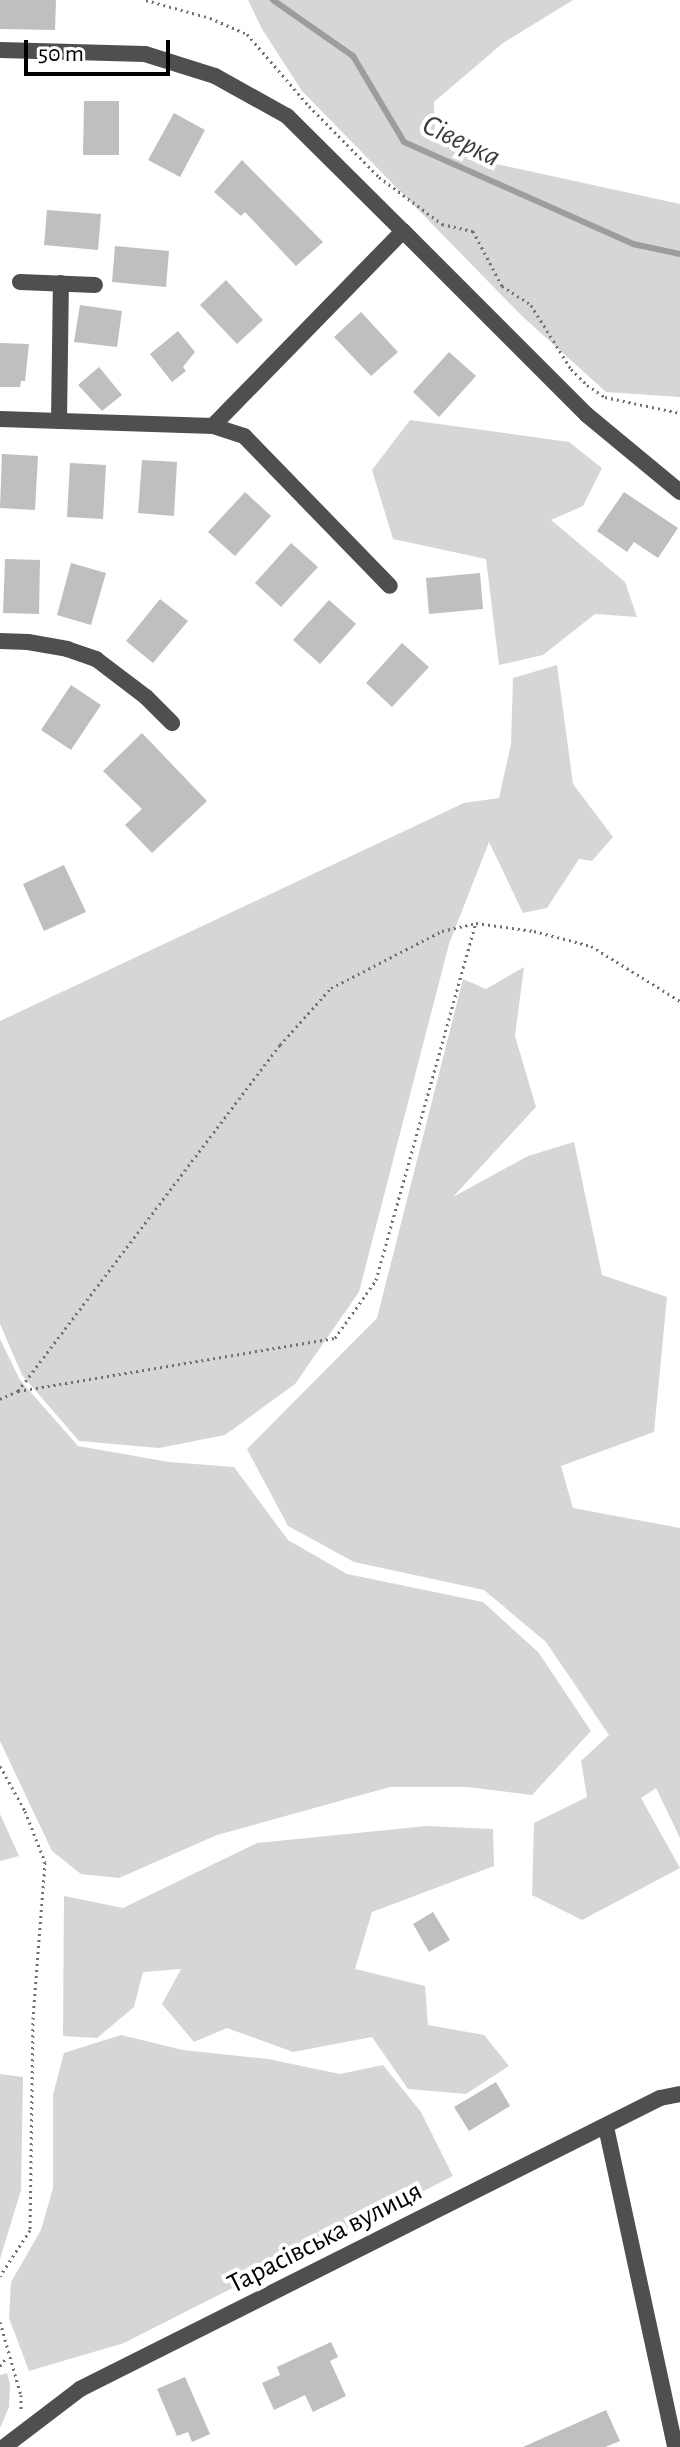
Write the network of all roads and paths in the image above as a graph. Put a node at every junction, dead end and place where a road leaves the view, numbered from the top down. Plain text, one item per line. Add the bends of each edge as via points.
1 (146, 0) edge
2 (0, 50) edge
3 (403, 231) junction
4 (20, 282) dead end
5 (61, 283) junction
6 (95, 285) dead end
7 (680, 413) edge
8 (0, 419) edge
9 (59, 421) junction
10 (213, 426) junction
11 (680, 492) edge
12 (390, 586) dead end
13 (0, 641) edge
14 (172, 723) dead end
15 (476, 923) junction
16 (680, 1001) edge
17 (18, 1391) junction
18 (0, 1399) edge
19 (0, 1766) edge
20 (680, 2094) edge
21 (606, 2127) junction
22 (0, 2276) edge
23 (0, 2322) edge
24 (7, 2357) junction
25 (0, 2366) edge
26 (11, 2442) edge
27 (675, 2447) edge

1 - 7 path via 247,34 379,177 442,224 473,231 502,286 531,305 587,385 605,397
2 - 3 street via 145,54 215,76 287,116
3 - 10 street
3 - 11 street via 587,415
4 - 5 street
5 - 6 street
5 - 9 street
8 - 9 street
9 - 10 street
10 - 12 street via 244,436
13 - 14 street via 67,649 96,659
15 - 16 path via 591,946
15 - 17 path via 442,931 331,988 280,1045
15 - 17 path via 376,1280 335,1338
17 - 18 path
19 - 22 path via 45,1862 33,2017 30,2230
20 - 21 street, Тарасівська вулиця via 660,2098
21 - 26 street, Тарасівська вулиця via 80,2389
21 - 27 street
23 - 24 path
24 - 25 path
24 - 26 path via 21,2395

